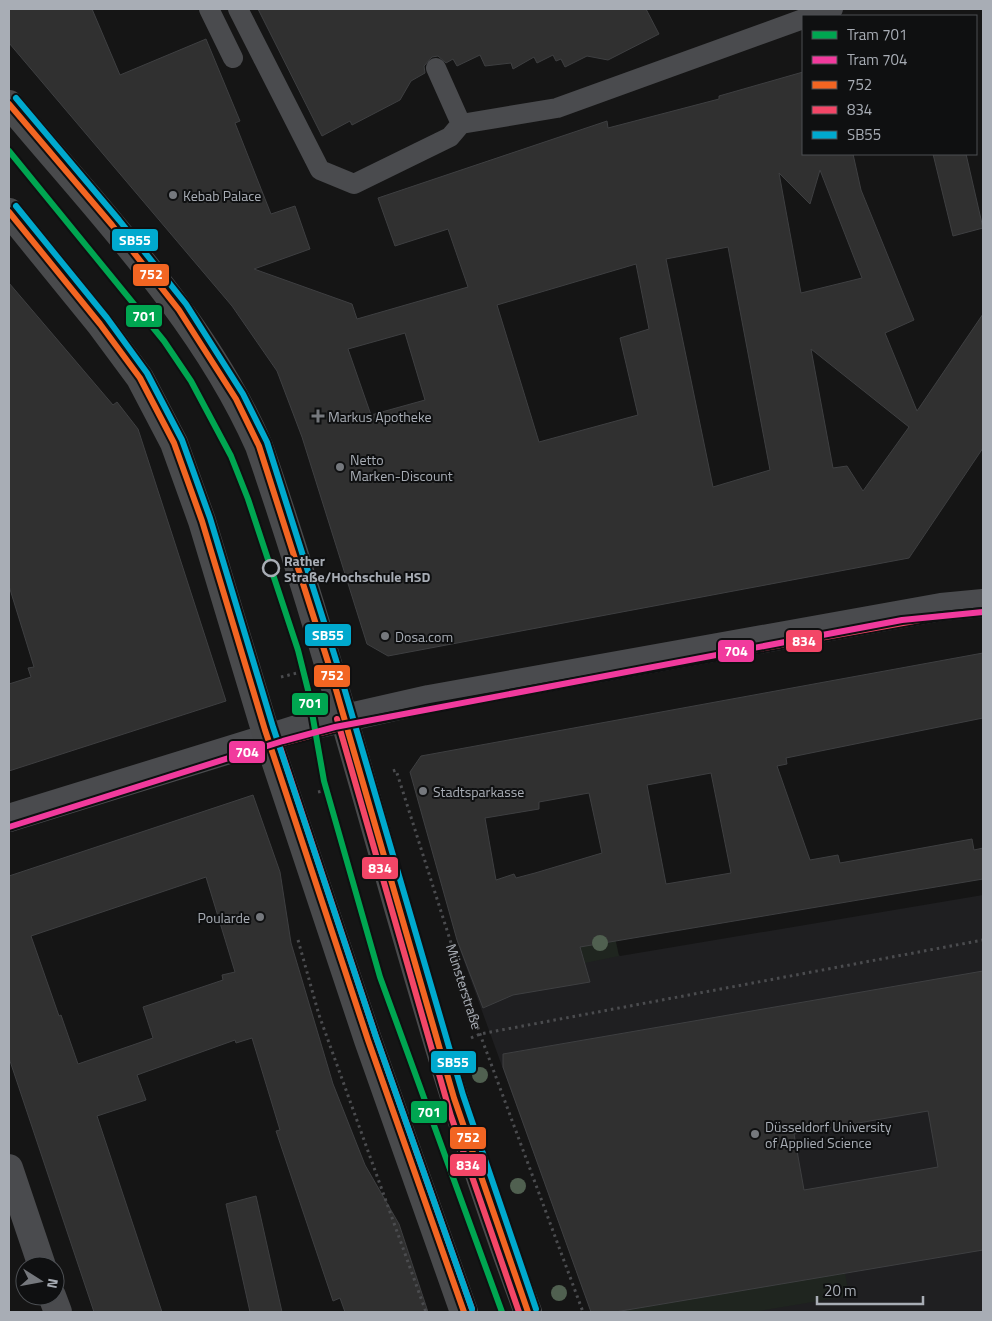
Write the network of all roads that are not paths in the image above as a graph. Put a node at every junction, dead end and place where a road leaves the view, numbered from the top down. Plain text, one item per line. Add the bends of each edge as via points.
1 (209, 9) edge
2 (238, 9) edge
3 (833, 9) edge
4 (815, 15) edge
5 (802, 20) edge
6 (233, 58) dead end
7 (436, 68) dead end
8 (9, 104) edge
9 (461, 124) junction
10 (9, 212) edge
11 (983, 603) edge
12 (345, 717) junction
13 (268, 738) junction
14 (9, 818) edge
15 (9, 1168) edge
16 (39, 1256) edge
17 (464, 1312) edge
18 (528, 1312) edge

1 - 6 lane
2 - 9 lane via 320,170 354,184 450,138
3 - 4 lane
5 - 9 lane via 557,108
7 - 9 lane
8 - 12 main road via 161,286 226,380 259,446
10 - 13 main road via 100,324 140,378 156,406 174,443 202,521
11 - 12 street via 941,607 738,642
12 - 13 street
12 - 18 main road via 459,1114
13 - 14 street
13 - 17 main road via 368,1040
15 - 16 street

